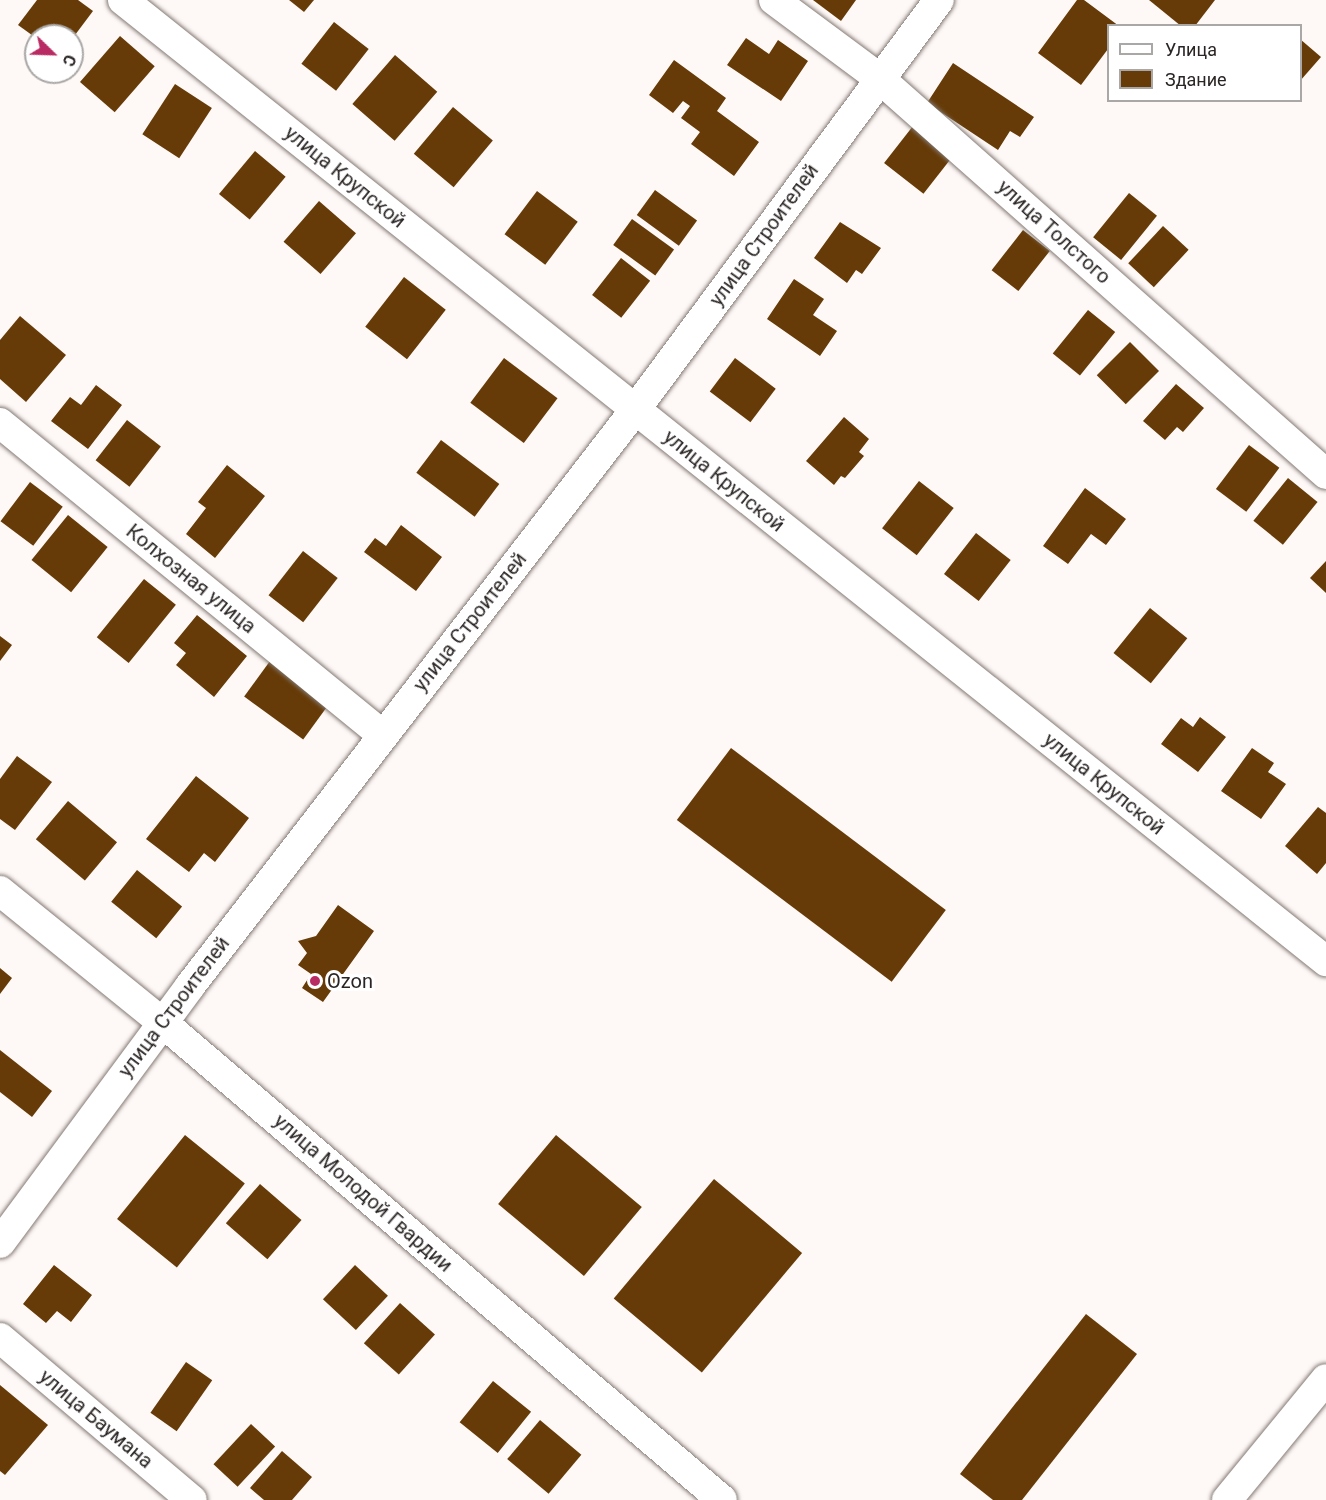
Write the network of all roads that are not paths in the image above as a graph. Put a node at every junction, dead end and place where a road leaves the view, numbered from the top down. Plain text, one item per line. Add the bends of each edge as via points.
1 (123, 0) edge
2 (774, 0) edge
3 (939, 0) edge
4 (879, 78) junction
5 (635, 410) junction
6 (0, 423) edge
7 (1326, 474) edge
8 (382, 735) junction
9 (0, 891) edge
10 (1326, 961) edge
11 (162, 1022) junction
12 (0, 1243) edge
13 (0, 1338) edge
14 (1326, 1379) edge
15 (192, 1500) edge
16 (722, 1500) edge
17 (1227, 1500) edge

1 - 5 street, улица Крупской
2 - 4 street, улица Толстого
3 - 4 street, улица Строителей
4 - 5 street, улица Строителей
4 - 7 street, улица Толстого
5 - 8 street, улица Строителей
5 - 10 street, улица Крупской
6 - 8 street, Колхозная улица
8 - 11 street, улица Строителей
9 - 11 street, улица Молодой Гвардии
11 - 12 street, улица Строителей
11 - 16 street, улица Молодой Гвардии
13 - 15 street, улица Баумана
14 - 17 street

